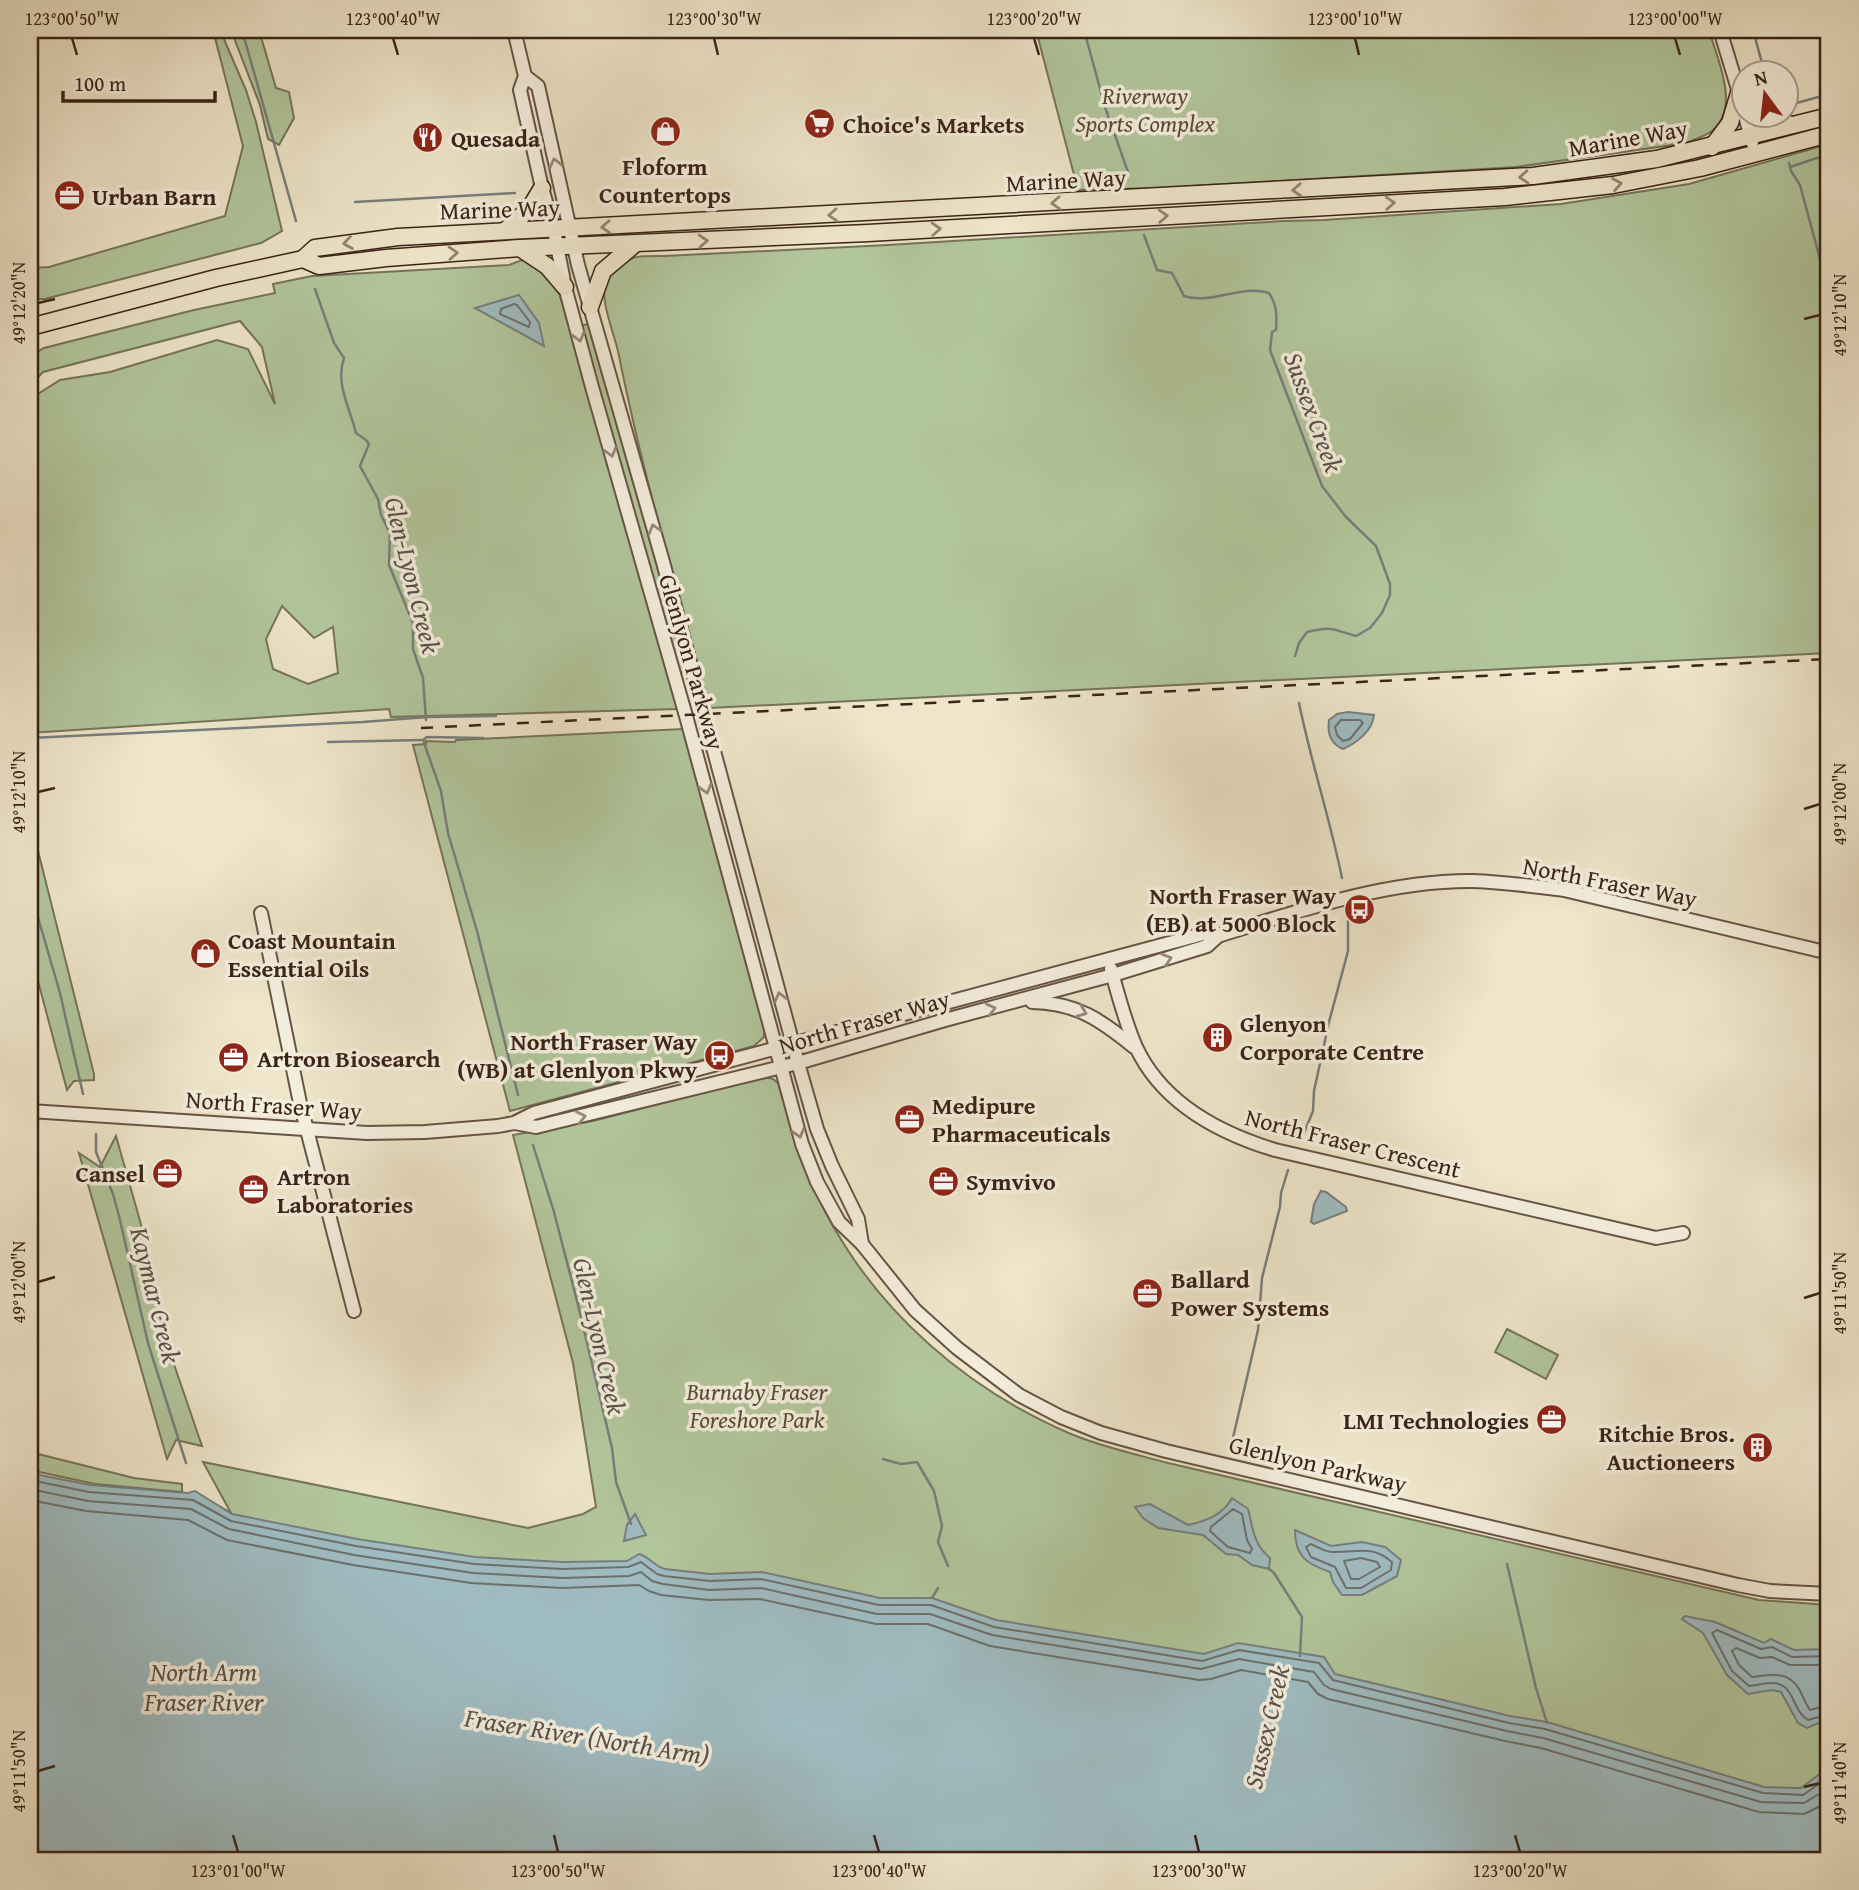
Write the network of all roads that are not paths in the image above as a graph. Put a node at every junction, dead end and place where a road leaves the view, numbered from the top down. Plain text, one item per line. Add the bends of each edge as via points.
1 (514, 30) edge
2 (1720, 30) edge
3 (1730, 61) edge
4 (525, 76) junction
5 (1829, 116) edge
6 (1730, 123) edge
7 (1800, 123) edge
8 (1749, 130) edge
9 (1774, 130) edge
10 (1829, 134) edge
11 (1751, 136) junction
12 (1712, 146) junction
13 (1756, 154) junction
14 (542, 188) junction
15 (563, 229) junction
16 (505, 231) junction
17 (635, 244) junction
18 (558, 246) junction
19 (575, 246) junction
20 (520, 248) junction
21 (303, 259) junction
22 (565, 287) junction
23 (590, 307) junction
24 (31, 325) edge
25 (261, 913) dead end
26 (1218, 936) junction
27 (1829, 953) edge
28 (1108, 959) junction
29 (1113, 975) junction
30 (1016, 1002) junction
31 (792, 1043) junction
32 (777, 1047) junction
33 (1137, 1050) junction
34 (798, 1063) junction
35 (780, 1067) junction
36 (30, 1111) edge
37 (514, 1123) junction
38 (307, 1128) junction
39 (1683, 1233) dead end
40 (862, 1244) junction
41 (354, 1311) dead end
42 (1829, 1594) edge

1 - 4 street, Glenlyon Parkway
2 - 3 street
4 - 14 street, Glenlyon Parkway via 520,90
15 -> 4 street, Glenlyon Parkway via 538,86
5 - 7 main road, Marine Way
6 - 12 main road
8 - 11 street
9 - 11 main road, Marine Way
10 - 13 main road, Marine Way
11 - 12 main road, Marine Way
11 - 13 street
12 -> 15 main road, Marine Way via 1657,159 1534,176
17 -> 13 main road, Marine Way via 1505,197 1613,185
14 - 15 street, Glenlyon Parkway
14 - 16 main road via 530,208
15 - 16 main road, Marine Way
15 - 18 street, Glenlyon Parkway
15 - 19 street, Glenlyon Parkway
16 -> 21 main road, Marine Way via 365,240 316,248
17 - 19 main road, Marine Way
17 - 23 main road via 603,271
18 - 19 main road, Marine Way
18 - 20 main road, Marine Way
18 - 22 street, Glenlyon Parkway
19 - 23 street, Glenlyon Parkway
21 -> 20 main road, Marine Way via 319,266
20 - 22 main road via 547,266
21 - 24 main road, Marine Way
22 -> 32 street, Glenlyon Parkway
31 -> 23 street, Glenlyon Parkway via 728,796
25 - 38 street
26 - 27 street, North Fraser Way via 1387,889 1472,881 1564,890
26 - 28 street, North Fraser Way via 1203,934
29 -> 26 street, North Fraser Way via 1208,946
28 - 29 street, North Fraser Crescent
28 - 31 street, North Fraser Way
29 - 30 street, North Fraser Way
29 - 33 street, North Fraser Crescent
30 -> 33 street via 1054,1003 1085,1012
34 -> 30 street, North Fraser Way
31 - 32 street, North Fraser Way
31 - 34 street, Glenlyon Parkway
32 - 35 street, Glenlyon Parkway
32 - 37 street, North Fraser Way via 534,1113
33 - 39 street, North Fraser Crescent via 1156,1079 1182,1104 1222,1131 1253,1143 1656,1238
34 - 35 street, North Fraser Way
34 - 40 street, Glenlyon Parkway via 817,1129 858,1219
37 -> 35 street, North Fraser Way via 536,1127
35 -> 40 street, Glenlyon Parkway via 817,1182 839,1222
36 - 38 street, North Fraser Way
37 - 38 street, North Fraser Way via 425,1132
38 - 41 street
40 - 42 street, Glenlyon Parkway via 915,1310 957,1348 1019,1395 1101,1433 1738,1585

